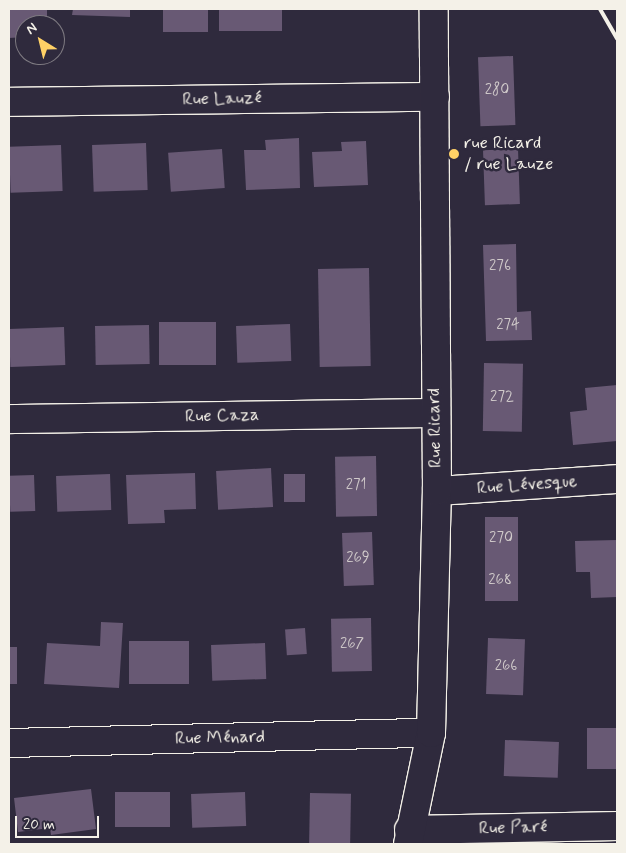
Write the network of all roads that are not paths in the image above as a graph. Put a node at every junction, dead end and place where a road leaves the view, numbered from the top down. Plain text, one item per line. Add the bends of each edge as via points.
1 (434, 9) edge
2 (435, 97) junction
3 (9, 102) edge
4 (434, 413) junction
5 (9, 419) edge
6 (617, 479) edge
7 (437, 491) junction
8 (431, 733) junction
9 (9, 743) edge
10 (617, 826) edge
11 (409, 837) edge

1 - 2 street, Rue Ricard
2 - 3 street, Rue Lauzé
2 - 4 street, Rue Ricard
4 - 5 street, Rue Caza
4 - 7 street, Rue Ricard
6 - 7 street, Rue Lévesque
7 - 8 street, Rue Ricard
8 - 9 street, Rue Ménard
8 - 11 street, Rue Ricard
10 - 11 street, Rue Paré

